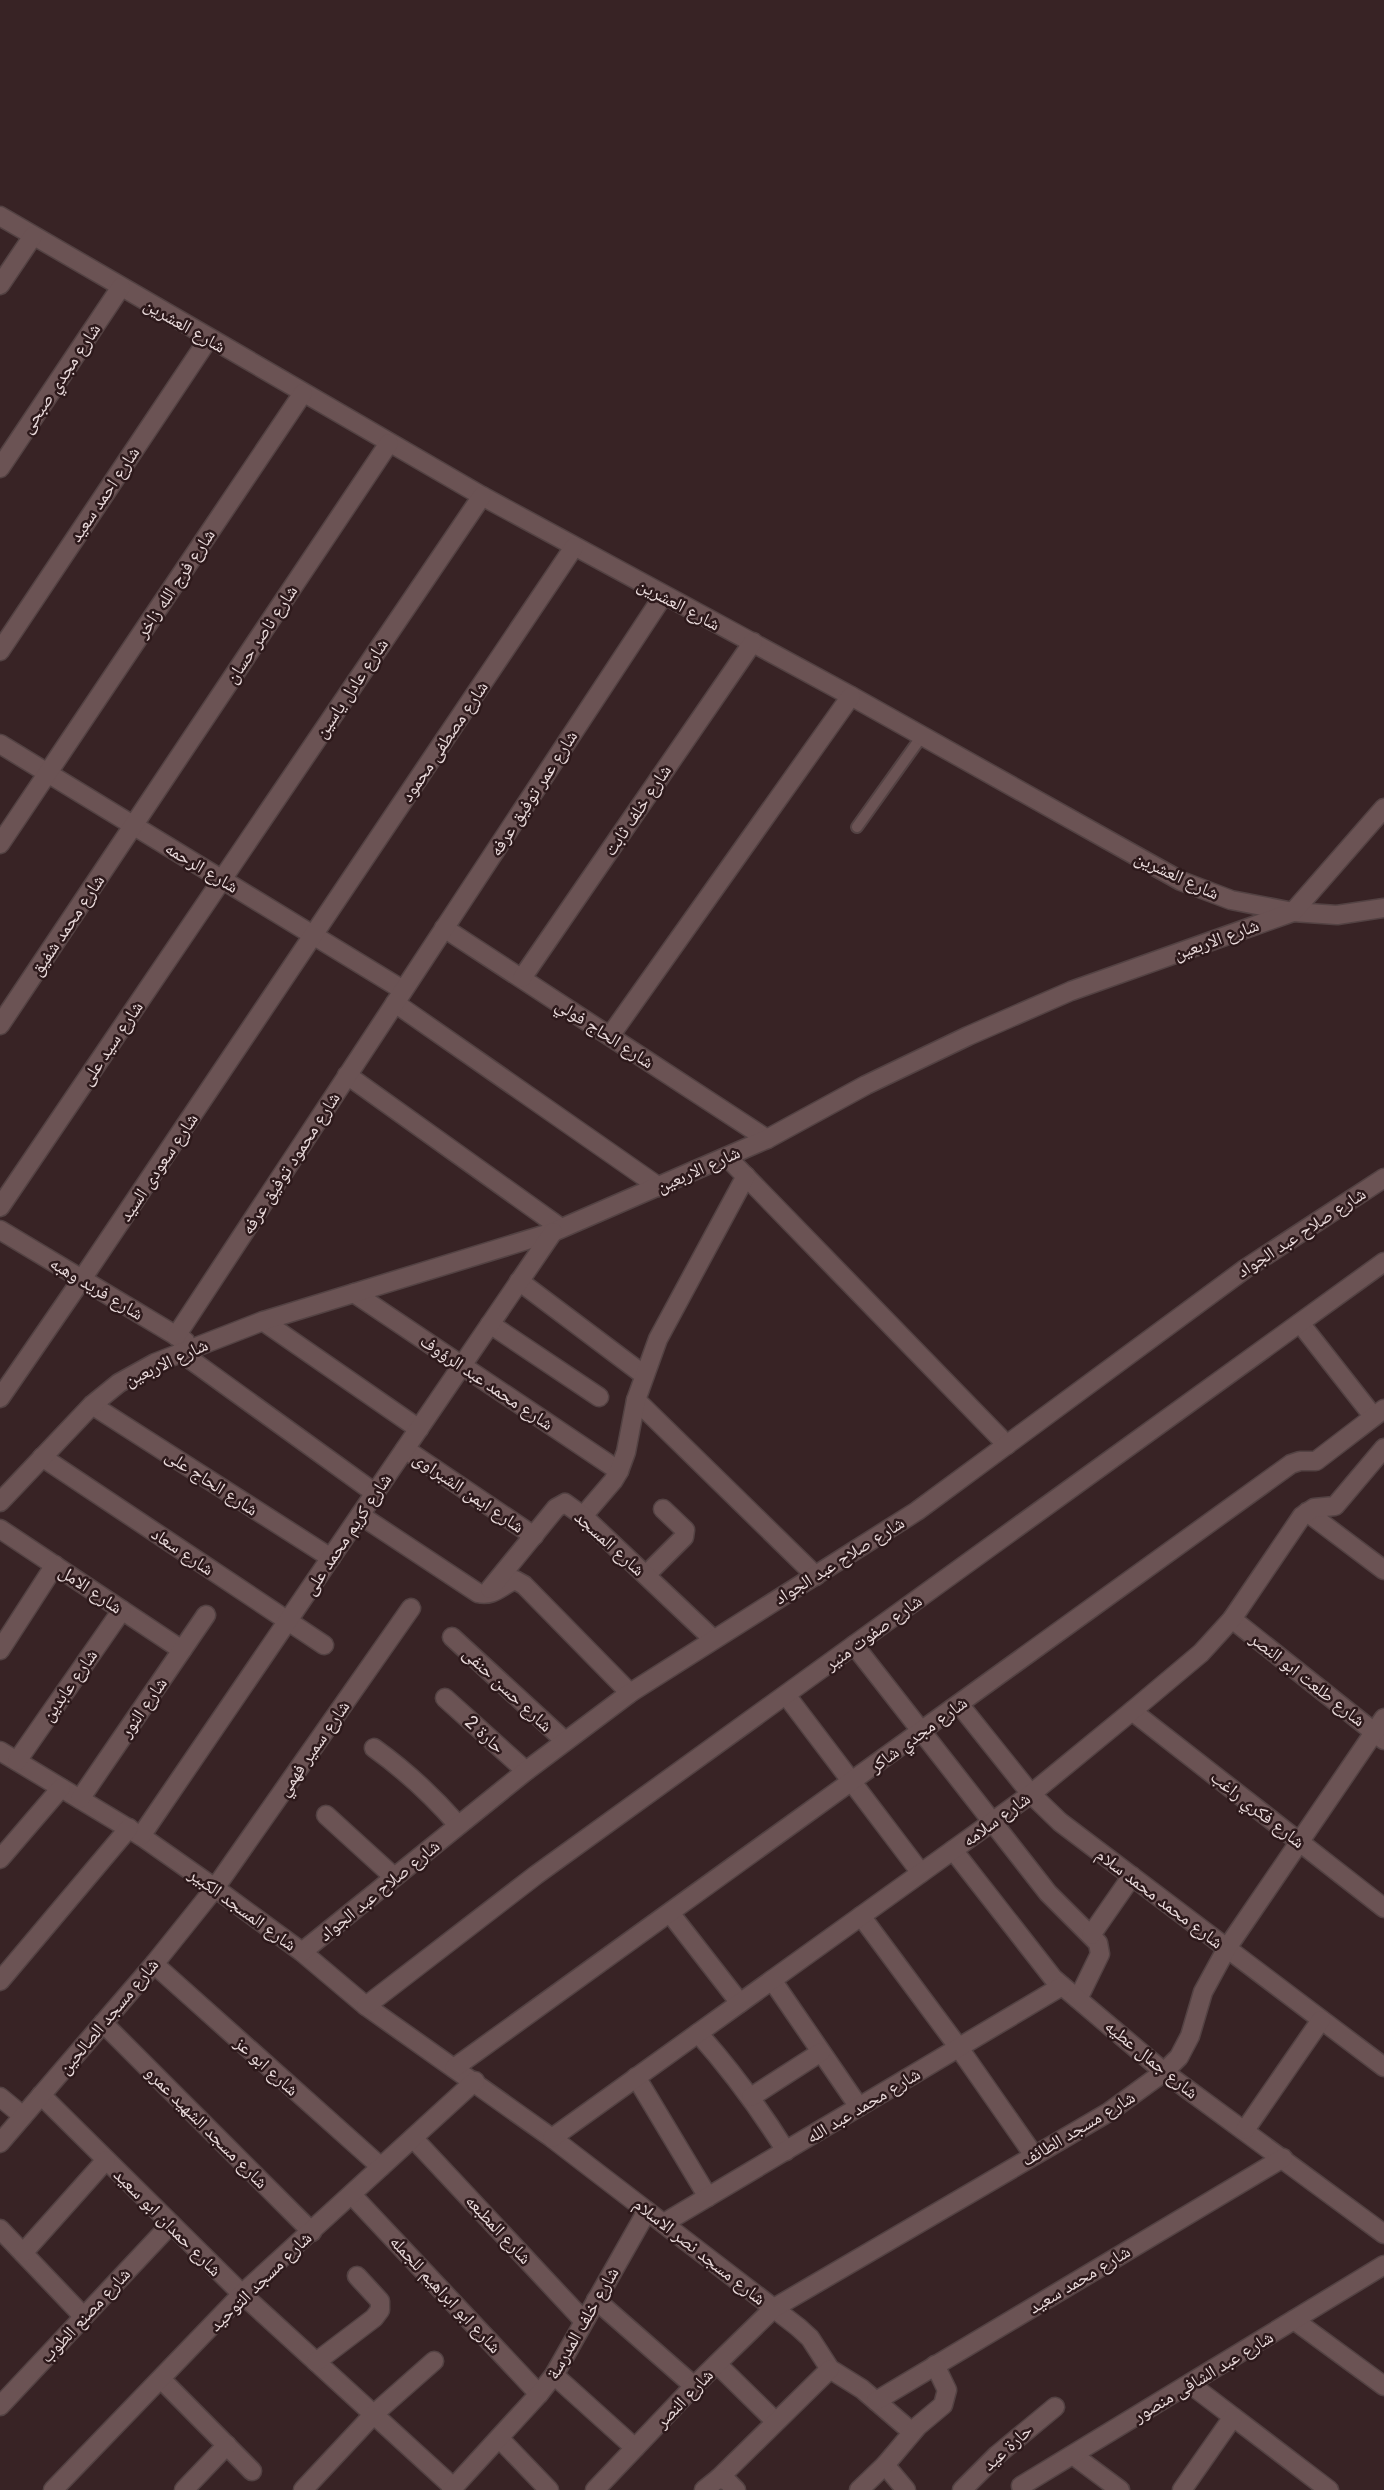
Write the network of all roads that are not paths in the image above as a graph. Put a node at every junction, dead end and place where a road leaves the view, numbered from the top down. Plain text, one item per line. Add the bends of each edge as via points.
1 (0, 216) edge
2 (33, 236) junction
3 (0, 285) edge
4 (121, 287) junction
5 (209, 338) junction
6 (303, 393) junction
7 (388, 443) junction
8 (0, 468) edge
9 (482, 496) junction
10 (574, 547) junction
11 (663, 596) junction
12 (753, 642) junction
13 (0, 651) edge
14 (851, 696) junction
15 (922, 736) junction
16 (0, 744) edge
17 (47, 773) junction
18 (1384, 808) edge
19 (133, 825) junction
20 (857, 827) dead end
21 (0, 844) edge
22 (221, 879) junction
23 (1384, 908) edge
24 (1293, 912) junction
25 (444, 928) junction
26 (313, 935) junction
27 (522, 978) junction
28 (399, 996) junction
29 (0, 1025) edge
30 (610, 1036) junction
31 (347, 1075) junction
32 (767, 1139) junction
33 (727, 1157) junction
34 (746, 1177) junction
35 (1384, 1178) edge
36 (659, 1187) junction
37 (0, 1207) edge
38 (0, 1230) edge
39 (557, 1230) junction
40 (1384, 1262) edge
41 (82, 1279) junction
42 (519, 1281) junction
43 (354, 1293) junction
44 (263, 1321) junction
45 (1300, 1323) junction
46 (490, 1324) junction
47 (183, 1345) junction
48 (462, 1366) junction
49 (644, 1375) junction
50 (599, 1397) dead end
51 (0, 1398) edge
52 (636, 1401) junction
53 (92, 1405) junction
54 (1378, 1412) edge
55 (419, 1429) junction
56 (1007, 1445) junction
57 (405, 1449) junction
58 (1382, 1456) edge
59 (42, 1457) junction
60 (619, 1471) junction
61 (375, 1493) junction
62 (0, 1502) edge
63 (663, 1509) dead end
64 (1307, 1512) junction
65 (360, 1515) junction
66 (583, 1516) junction
67 (0, 1529) edge
68 (534, 1536) junction
69 (331, 1558) junction
70 (55, 1565) junction
71 (1384, 1570) edge
72 (646, 1575) junction
73 (816, 1576) junction
74 (486, 1595) junction
75 (411, 1608) dead end
76 (122, 1610) junction
77 (206, 1615) dead end
78 (1232, 1619) junction
79 (288, 1621) junction
80 (452, 1637) dead end
81 (713, 1639) junction
82 (324, 1645) dead end
83 (854, 1645) junction
84 (0, 1650) edge
85 (182, 1650) junction
86 (630, 1693) junction
87 (786, 1695) junction
88 (445, 1698) dead end
89 (959, 1704) junction
90 (1132, 1711) junction
91 (1381, 1730) edge
92 (922, 1731) junction
93 (565, 1741) junction
94 (374, 1748) dead end
95 (0, 1751) edge
96 (16, 1761) junction
97 (526, 1771) junction
98 (852, 1782) junction
99 (61, 1788) junction
100 (1031, 1794) junction
101 (80, 1799) junction
102 (326, 1815) dead end
103 (992, 1822) junction
104 (458, 1825) junction
105 (135, 1832) junction
106 (1300, 1842) junction
107 (953, 1850) junction
108 (0, 1859) edge
109 (921, 1873) junction
110 (1132, 1876) junction
111 (394, 1877) junction
112 (215, 1888) junction
113 (1384, 1908) edge
114 (670, 1913) junction
115 (861, 1916) junction
116 (1091, 1935) junction
117 (1227, 1948) junction
118 (302, 1952) junction
119 (153, 1964) junction
120 (772, 1980) junction
121 (0, 1981) edge
122 (1062, 1986) junction
123 (1078, 1999) junction
124 (740, 2003) junction
125 (366, 2006) junction
126 (1321, 2020) junction
127 (103, 2023) junction
128 (698, 2033) junction
129 (959, 2048) junction
130 (821, 2052) junction
131 (1384, 2067) edge
132 (454, 2068) junction
133 (1164, 2071) junction
134 (636, 2077) junction
135 (475, 2081) junction
136 (41, 2095) junction
137 (0, 2097) edge
138 (751, 2097) junction
139 (859, 2107) junction
140 (23, 2116) junction
141 (1245, 2130) junction
142 (414, 2138) junction
143 (552, 2138) junction
144 (0, 2143) edge
145 (786, 2151) junction
146 (1033, 2154) junction
147 (1283, 2158) junction
148 (106, 2160) junction
149 (381, 2167) junction
150 (352, 2195) junction
151 (708, 2197) junction
152 (647, 2211) junction
153 (171, 2224) junction
154 (664, 2224) junction
155 (0, 2229) edge
156 (312, 2232) junction
157 (1384, 2234) edge
158 (23, 2253) junction
159 (1384, 2265) edge
160 (356, 2276) dead end
161 (242, 2294) junction
162 (596, 2300) junction
163 (774, 2308) junction
164 (84, 2317) junction
165 (1294, 2320) junction
166 (584, 2321) junction
167 (434, 2361) dead end
168 (316, 2362) junction
169 (717, 2364) junction
170 (935, 2365) junction
171 (830, 2369) junction
172 (554, 2375) junction
173 (161, 2379) junction
174 (1189, 2384) junction
175 (694, 2386) junction
176 (1384, 2386) edge
177 (539, 2394) junction
178 (876, 2401) junction
179 (0, 2406) edge
180 (1055, 2407) dead end
181 (374, 2414) junction
182 (1233, 2417) junction
183 (775, 2421) junction
184 (912, 2432) junction
185 (499, 2438) junction
186 (227, 2445) junction
187 (635, 2448) junction
188 (1073, 2455) junction
189 (885, 2465) junction
190 (252, 2471) dead end
191 (719, 2478) junction
192 (1021, 2486) dead end
193 (452, 2489) edge
194 (53, 2490) edge
195 (184, 2490) edge
196 (303, 2490) edge
197 (549, 2490) edge
198 (595, 2490) edge
199 (704, 2490) edge
200 (736, 2490) edge
201 (859, 2490) edge
202 (906, 2490) edge
203 (962, 2490) edge
204 (1120, 2490) edge
205 (1182, 2490) edge
206 (1329, 2490) edge

1 - 2 street, شارع العشرين
2 - 3 street
2 - 4 street, شارع العشرين
4 - 5 street, شارع العشرين
4 - 8 street, شارع مجدي صبحى
5 - 6 street, شارع العشرين
5 - 13 street, شارع احمد سعيد
6 - 7 street, شارع العشرين
6 - 17 street, شارع فرج الله زاخر
7 - 9 street, شارع العشرين
7 - 19 street, شارع ناصر حسان
9 - 10 street, شارع العشرين
9 - 22 street, شارع عادل ياسين
10 - 11 street, شارع العشرين
10 - 26 street, شارع مصطفى محمود
11 - 12 street, شارع العشرين
11 - 25 street, شارع عمر توفيق عرفه
12 - 14 street, شارع العشرين
12 - 27 street, شارع خلف ثابت
14 - 15 street, شارع العشرين
14 - 30 street
15 - 20 lane
15 - 24 street, شارع العشرين via 1181,881 1231,900
16 - 17 street, شارع الرحمه
17 - 19 street, شارع الرحمه
17 - 21 street, شارع فرج الله زاخر
18 - 24 street, شارع الاربعين
19 - 22 street, شارع الرحمه
19 - 29 street, شارع محمد شفيق
22 - 26 street, شارع الرحمه
22 - 37 street, شارع سيد على
23 - 24 street, شارع العشرين via 1338,915
24 - 32 street, شارع الاربعين via 1060,996 877,1079
25 - 27 street, شارع الحاج فولي
25 - 28 street, شارع عمر توفيق عرفه
26 - 28 street, شارع الرحمه
26 - 41 street, شارع سعودى السيد
27 - 30 street, شارع الحاج فولي
28 - 31 street, شارع محمود توفيق عرفه
28 - 36 street, شارع الرحمه
30 - 32 street, شارع الحاج فولي
31 - 39 street
31 - 47 street, شارع محمود توفيق عرفه
32 - 33 street, شارع الاربعين
33 - 34 street
33 - 36 street, شارع الاربعين
34 - 49 street via 658,1339
34 - 56 street
35 - 56 street, شارع صلاح عبد الجواد via 1245,1269
36 - 39 street, شارع الاربعين
38 - 41 street, شارع فريد وهبه
39 - 42 street, شارع كريم محمد على
39 - 43 street, شارع الاربعين
40 - 45 street, شارع صفوت منير
41 - 47 street, شارع فريد وهبه
41 - 51 street, شارع سعودى السيد
42 - 46 street, شارع كريم محمد على
42 - 49 street
43 - 44 street, شارع الاربعين
43 - 48 street, شارع محمد عبد الرؤوف
44 - 47 street, شارع الاربعين
44 - 55 street
45 - 54 street
45 - 83 street, شارع صفوت منير
46 - 48 street, شارع كريم محمد على
46 - 50 street
47 - 53 street, شارع الاربعين via 119,1383
47 - 61 street, شارع فريد وهبه
48 - 55 street, شارع كريم محمد على
48 - 60 street, شارع محمد عبد الرؤوف
49 - 52 street
52 - 60 street
52 - 73 street
53 - 59 street, شارع الاربعين
53 - 69 street, شارع الحاج على
54 - 89 street, شارع مجدي شاكر via 1316,1461 1292,1464
55 - 57 street, شارع كريم محمد على
56 - 73 street, شارع صلاح عبد الجواد via 917,1511
57 - 61 street, شارع كريم محمد على
57 - 68 street, شارع ايمن الشبراوى
58 - 64 street via 1335,1506
59 - 62 street, شارع الاربعين
59 - 79 street, شارع سعاد
60 - 66 street
61 - 65 street, شارع كريم محمد على
63 - 72 street via 685,1530 684,1537
64 - 71 street
64 - 78 street, شارع سلامه
65 - 69 street, شارع كريم محمد على
65 - 74 street
66 - 68 street, شارع المسجد via 560,1504
66 - 72 street, شارع المسجد
67 - 70 street, شارع الامل
68 - 74 street, شارع المسجد
69 - 79 street, شارع كريم محمد على
70 - 76 street, شارع الامل
70 - 84 street
72 - 81 street, شارع المسجد
73 - 81 street, شارع صلاح عبد الجواد
74 - 86 street via 515,1580 524,1585
75 - 112 street, شارع سمير فهمي
76 - 85 street, شارع الامل
76 - 96 street, شارع عابدين
77 - 85 street, شارع النور
78 - 90 street, شارع سلامه via 1201,1653
78 - 91 street, شارع طلعت ابو النصر
79 - 82 street, شارع سعاد
79 - 105 street, شارع كريم محمد على
80 - 93 street, شارع حسن حنفى
81 - 86 street, شارع صلاح عبد الجواد
83 - 87 street, شارع صفوت منير
83 - 92 street
85 - 101 street, شارع النور
86 - 93 street, شارع صلاح عبد الجواد
87 - 98 street
87 - 125 street, شارع صفوت منير via 536,1875
88 - 97 street, حارة 2
89 - 92 street, شارع مجدي شاكر
89 - 100 street, شارع محمد محمد سلام
90 - 100 street, شارع سلامه
90 - 106 street, شارع فكري راغب
91 - 106 street, شارع مسجد الطائف
92 - 98 street, شارع مجدي شاكر
92 - 103 street
93 - 97 street, شارع صلاح عبد الجواد
94 - 104 street via 405,1770
95 - 96 street, شارع المسجد الكبير
96 - 99 street, شارع المسجد الكبير
97 - 104 street, شارع صلاح عبد الجواد
98 - 109 street
98 - 114 street, شارع مجدي شاكر
99 - 101 street, شارع المسجد الكبير
99 - 108 street
100 - 103 street, شارع سلامه
100 - 110 street, شارع محمد محمد سلام via 1078,1837
101 - 105 street, شارع المسجد الكبير
102 - 111 street
103 - 107 street, شارع سلامه
103 - 116 street via 1053,1899
104 - 111 street, شارع صلاح عبد الجواد
105 - 112 street, شارع المسجد الكبير
105 - 121 street, شارع كريم محمد على
106 - 113 street, شارع فكري راغب
106 - 117 street, شارع مسجد الطائف
107 - 109 street, شارع سلامه
107 - 122 street, شارع جمال عطيه
109 - 115 street, شارع سلامه
110 - 116 street
110 - 117 street, شارع محمد محمد سلام
111 - 118 street, شارع صلاح عبد الجواد
112 - 118 street, شارع المسجد الكبير
112 - 119 street, شارع مسجد الصالحين
114 - 124 street
114 - 132 street, شارع مجدي شاكر
115 - 120 street, شارع سلامه
115 - 129 street
116 - 123 street via 1100,1954
117 - 126 street, شارع محمد محمد سلام
117 - 133 street, شارع مسجد الطائف via 1203,1992 1190,2036 1179,2057
118 - 125 street, شارع المسجد الكبير
119 - 127 street, شارع مسجد الصالحين
119 - 149 street, شارع ابو عز
120 - 124 street, شارع سلامه
120 - 130 street
122 - 123 street, شارع جمال عطيه
122 - 129 street, شارع محمد عبد الله
123 - 133 street, شارع جمال عطيه
124 - 128 street, شارع سلامه
125 - 132 street, شارع المسجد الكبير
126 - 131 street, شارع محمد محمد سلام
126 - 141 street
127 - 136 street, شارع مسجد الصالحين
127 - 156 street, شارع مسجد الشهيد عمرو
128 - 134 street, شارع سلامه
128 - 138 street
129 - 139 street, شارع محمد عبد الله
129 - 146 street
130 - 138 street
130 - 139 street
132 - 135 street, شارع المسجد الكبير
133 - 141 street, شارع جمال عطيه
133 - 146 street, شارع مسجد الطائف via 1109,2112
134 - 143 street, شارع سلامه
134 - 151 street
135 - 142 street, شارع مسجد التوحيد
135 - 143 street, شارع مسجد نصر الاسلام
136 - 140 street, شارع مسجد الصالحين
136 - 148 street, شارع حمدان ابو سعيد
137 - 140 street
138 - 145 street
139 - 145 street, شارع محمد عبد الله
140 - 144 street, شارع مسجد الصالحين
141 - 147 street, شارع جمال عطيه
142 - 149 street, شارع مسجد التوحيد
142 - 166 street, شارع المطبعه
143 - 152 street, شارع مسجد نصر الاسلام
145 - 151 street, شارع محمد عبد الله
146 - 163 street, شارع مسجد الطائف
147 - 157 street, شارع جمال عطيه
147 - 170 street, شارع محمد سعيد
148 - 153 street, شارع حمدان ابو سعيد
148 - 158 street
149 - 150 street, شارع مسجد التوحيد
150 - 156 street, شارع مسجد التوحيد
150 - 177 street, شارع ابو ابراهيم للجمله
151 - 154 street, شارع محمد عبد الله
152 - 154 street, شارع مسجد نصر الاسلام
152 - 162 street, شارع خلف المدرسة
153 - 161 street, شارع حمدان ابو سعيد
153 - 164 street, شارع مصنع الطوب
154 - 163 street, شارع مسجد نصر الاسلام
155 - 158 street
156 - 161 street, شارع مسجد التوحيد
158 - 164 street
159 - 165 street, شارع عبد الشافى منصور
160 - 168 street via 380,2301 380,2310
161 - 168 street, شارع حمدان ابو سعيد
161 - 173 street, شارع مسجد التوحيد
162 - 166 street, شارع خلف المدرسة
162 - 175 street
163 - 169 street, شارع النصر
163 - 171 street, شارع مسجد نصر الاسلام via 810,2338
164 - 179 street, شارع مصنع الطوب
165 - 174 street, شارع عبد الشافى منصور
165 - 176 street
166 - 172 street, شارع خلف المدرسة
167 - 181 street
168 - 181 street, شارع حمدان ابو سعيد
169 - 175 street, شارع النصر
169 - 183 street
170 - 178 street, شارع محمد سعيد
170 - 184 street via 947,2398
171 - 178 street, شارع مسجد نصر الاسلام
171 - 183 street
172 - 177 street, شارع خلف المدرسة
172 - 187 street
173 - 186 street
173 - 194 street, شارع مسجد التوحيد
174 - 182 street
174 - 188 street, شارع عبد الشافى منصور
175 - 187 street, شارع النصر
177 - 185 street, شارع خلف المدرسة
178 - 184 street, شارع مسجد نصر الاسلام
180 - 203 street, حارة عيد
181 - 193 street, شارع حمدان ابو سعيد
181 - 196 street
182 - 205 street
182 - 206 street
183 - 191 street
184 - 189 street
185 - 193 street, شارع خلف المدرسة
185 - 197 street
186 - 190 street
186 - 195 street
187 - 198 street, شارع النصر
188 - 192 street, شارع عبد الشافى منصور
188 - 204 street
189 - 201 street
189 - 202 street
191 - 199 street
191 - 200 street

